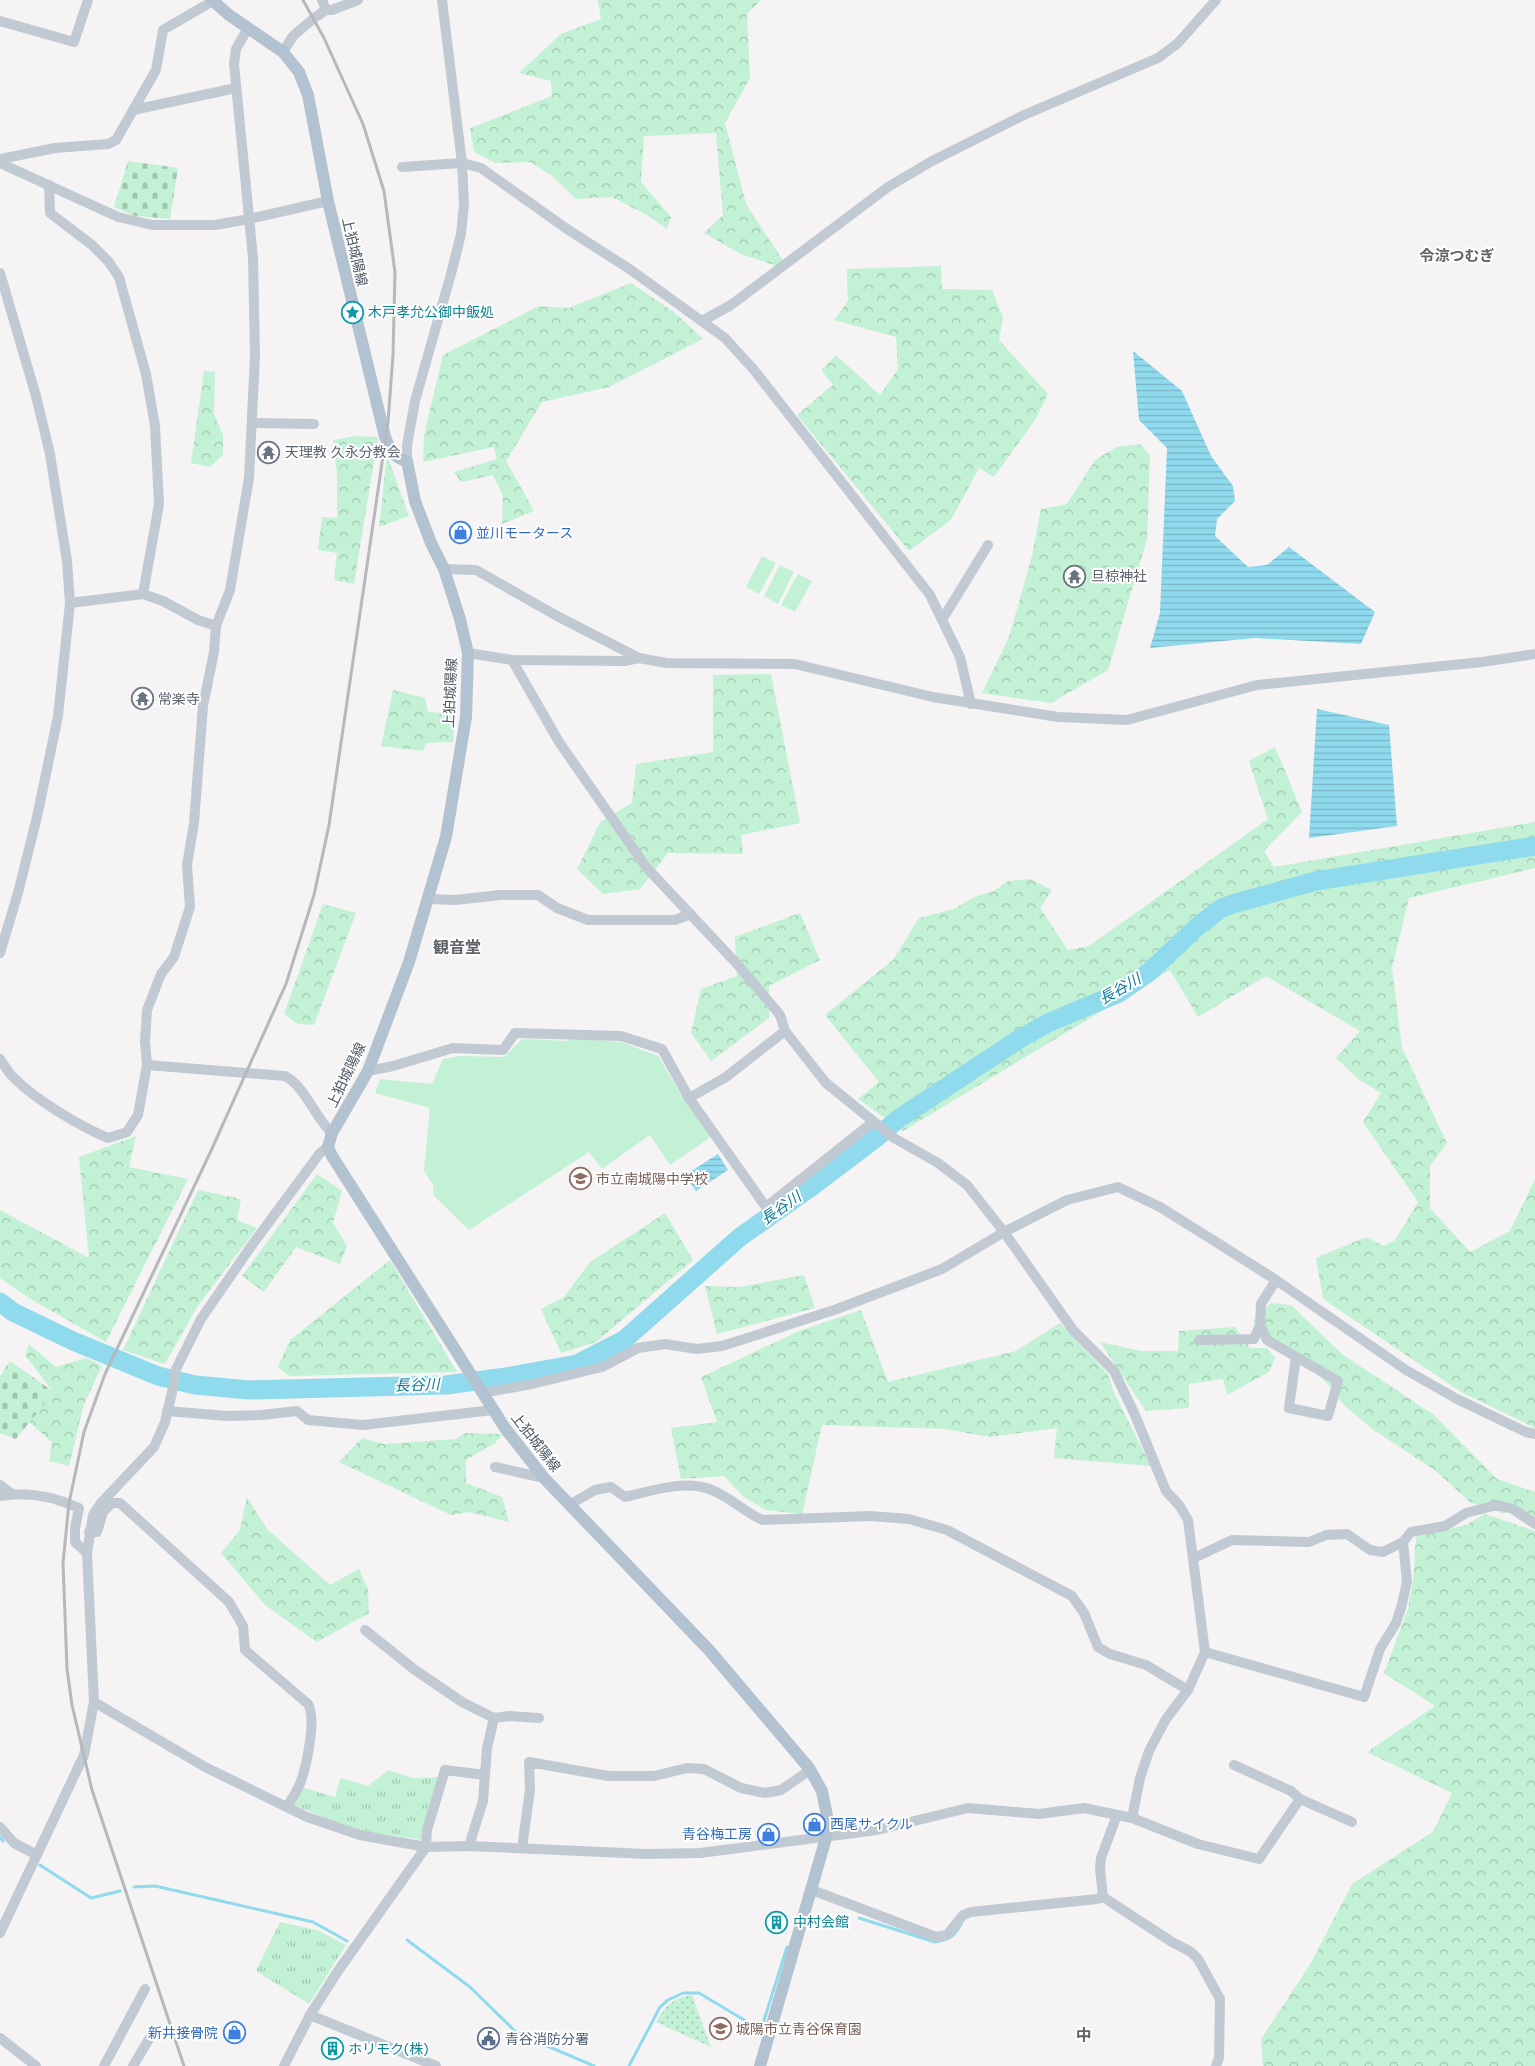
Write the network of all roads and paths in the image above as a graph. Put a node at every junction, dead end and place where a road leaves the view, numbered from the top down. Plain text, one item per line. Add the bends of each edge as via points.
1 (88, 0) edge
2 (358, 0) edge
3 (442, 0) edge
4 (1209, 0) edge
5 (1216, 0) edge
6 (213, 1) edge
7 (323, 5) edge
8 (1203, 16) junction
9 (0, 21) edge
10 (248, 28) junction
11 (283, 52) junction
12 (236, 88) junction
13 (133, 110) junction
14 (0, 161) edge
15 (462, 163) junction
16 (402, 167) dead end
17 (49, 185) junction
18 (328, 202) junction
19 (249, 219) junction
20 (0, 273) edge
21 (702, 321) junction
22 (252, 423) junction
23 (314, 424) dead end
24 (407, 462) junction
25 (988, 546) dead end
26 (444, 570) junction
27 (143, 594) junction
28 (70, 603) junction
29 (942, 620) junction
30 (216, 626) junction
31 (468, 653) junction
32 (1535, 654) edge
33 (639, 658) junction
34 (512, 660) junction
35 (971, 704) junction
36 (429, 899) junction
37 (690, 914) junction
38 (0, 953) edge
39 (785, 1031) junction
40 (0, 1059) edge
41 (147, 1066) junction
42 (368, 1071) junction
43 (689, 1098) junction
44 (873, 1122) junction
45 (332, 1133) junction
46 (328, 1146) junction
47 (1004, 1232) junction
48 (1276, 1280) junction
49 (1260, 1325) junction
50 (1199, 1340) dead end
51 (1296, 1357) junction
52 (480, 1390) junction
53 (493, 1410) junction
54 (167, 1411) junction
55 (1535, 1434) edge
56 (495, 1467) dead end
57 (544, 1478) junction
58 (0, 1485) edge
59 (12, 1494) junction
60 (0, 1496) edge
61 (569, 1505) junction
62 (1535, 1524) edge
63 (89, 1532) junction
64 (1403, 1542) junction
65 (87, 1553) junction
66 (1194, 1558) junction
67 (364, 1630) dead end
68 (1205, 1652) junction
69 (1188, 1690) junction
70 (94, 1702) junction
71 (494, 1718) junction
72 (539, 1718) dead end
73 (1234, 1765) dead end
74 (810, 1770) junction
75 (485, 1775) junction
76 (1300, 1799) junction
77 (287, 1807) junction
78 (1118, 1815) junction
79 (1132, 1818) junction
80 (1352, 1822) dead end
81 (0, 1827) edge
82 (826, 1838) junction
83 (469, 1846) junction
84 (426, 1847) junction
85 (522, 1848) junction
86 (37, 1855) junction
87 (812, 1890) junction
88 (1104, 1897) junction
89 (0, 1933) edge
90 (145, 1989) dead end
91 (310, 2015) junction
92 (0, 2038) edge
93 (148, 2039) dead end
94 (36, 2066) edge
95 (104, 2066) edge
96 (134, 2066) edge
97 (284, 2066) edge
98 (436, 2066) edge
99 (760, 2066) edge
100 (1216, 2066) edge

1 - 9 street via 74,42
2 - 7 street via 332,10
3 - 15 street
4 - 8 street
5 - 8 street
6 - 10 main road, 上狛城陽線
6 - 13 street via 163,30 156,70
7 - 11 street via 293,36
8 - 21 street via 1178,43 1158,58 1024,115 895,183 737,300
10 - 11 main road, 上狛城陽線
10 - 12 street via 236,49
11 - 18 main road, 上狛城陽線 via 299,72 308,95
12 - 13 street
12 - 19 street
13 - 14 street via 116,140 108,144 55,148
14 - 17 street
15 - 16 street
15 - 21 street via 481,168
15 - 24 street via 464,204 461,234 415,401
17 - 19 street via 118,217 152,225 215,225
17 - 27 street via 50,213 92,245 119,277 146,374 155,426 159,504
18 - 19 street
18 - 24 main road, 上狛城陽線 via 385,437 399,460
19 - 22 street via 255,356
20 - 28 street via 50,454 68,561
21 - 29 street via 724,338 754,370 930,595
22 - 23 street
22 - 30 street via 249,478 241,531 230,590
24 - 26 main road, 上狛城陽線 via 415,501
25 - 29 street
26 - 31 main road, 上狛城陽線
26 - 33 street via 476,570
27 - 28 street
27 - 30 street
28 - 38 street via 58,716 37,817
29 - 35 street via 960,657
30 - 41 street via 203,706 194,823 187,865 190,907 174,957 161,974 147,1010
31 - 34 street
31 - 36 main road, 上狛城陽線 via 466,717 458,772 446,837
32 - 35 street via 1257,685 1127,720 1058,716
33 - 34 street via 625,661
33 - 35 street via 666,663 795,664
34 - 37 street via 564,750 646,867
36 - 37 street via 538,895 557,908 588,920 675,920
36 - 42 main road, 上狛城陽線
37 - 39 street via 780,1015
39 - 43 street via 726,1077
39 - 44 street via 826,1082
40 - 41 street via 13,1077 36,1096 90,1131 108,1138 127,1132 138,1115
41 - 45 street via 285,1076 295,1081 322,1124
42 - 43 street via 453,1048 503,1050 515,1033 621,1036 662,1049
42 - 45 main road, 上狛城陽線
43 - 44 street via 766,1207
44 - 47 street via 894,1138 938,1162 967,1185
45 - 46 main road, 上狛城陽線
46 - 52 main road, 上狛城陽線
46 - 54 street via 252,1245 201,1319 176,1369
47 - 48 street via 1066,1200 1118,1187 1160,1207
47 - 52 street via 942,1269 837,1309 732,1343 697,1349 665,1344 638,1348 602,1367 532,1384
47 - 66 street via 1073,1330 1114,1371 1166,1491 1188,1520
48 - 49 street via 1261,1304
48 - 55 street via 1406,1370 1457,1399
49 - 50 street via 1254,1339
49 - 51 street via 1267,1340
51 - 51 street via 1338,1381 1328,1416 1288,1408
52 - 53 main road, 上狛城陽線
53 - 54 street via 363,1425 308,1420 297,1411 227,1416
53 - 57 main road, 上狛城陽線
54 - 63 street via 154,1447 101,1503 93,1515
56 - 57 street
57 - 61 main road, 上狛城陽線
58 - 59 street
59 - 60 street
59 - 65 street via 43,1495 79,1508 75,1542
61 - 69 street via 595,1490 611,1487 625,1497 691,1486 710,1489 749,1515 763,1520 870,1516 909,1519 947,1530 1072,1596 1084,1613 1098,1647 1146,1666
61 - 74 main road, 上狛城陽線 via 709,1650
62 - 64 street via 1513,1509 1497,1505 1466,1513 1446,1526 1411,1532
63 - 65 street
63 - 77 street via 97,1532 104,1512 112,1503 120,1503 230,1602 243,1626 245,1650 308,1704 312,1710 311,1731 304,1767 299,1786
64 - 66 street via 1382,1552 1370,1550 1347,1534 1326,1535 1309,1542 1232,1540
64 - 68 street via 1407,1582 1401,1608 1380,1650 1364,1696
65 - 70 street
66 - 68 street
67 - 71 street via 462,1702
68 - 69 street
69 - 79 street via 1166,1719 1149,1751
70 - 77 street via 205,1767
70 - 86 street via 84,1756
71 - 72 street
71 - 75 street
73 - 76 street via 1291,1791
74 - 82 main road, 上狛城陽線 via 824,1800
74 - 85 street via 781,1790 765,1793 742,1788 704,1768 687,1768 654,1776 608,1776 529,1762 530,1790
75 - 83 street via 483,1801
75 - 84 street via 445,1770 426,1830
76 - 79 street via 1259,1859 1198,1844
76 - 80 street
77 - 84 street via 360,1835
78 - 79 street
78 - 82 street via 1084,1808 1039,1814 968,1808 877,1830
78 - 88 street via 1101,1858
81 - 86 street via 14,1843
82 - 85 street via 700,1853
82 - 87 main road, 上狛城陽線
83 - 84 street
83 - 85 street
84 - 91 street
86 - 89 street
87 - 88 street via 936,1937 947,1935 963,1915 972,1912
87 - 99 main road, 上狛城陽線
88 - 100 street via 1198,1958 1220,1999 1219,2058
90 - 95 street
91 - 97 street
91 - 98 street
92 - 94 street
93 - 96 street

